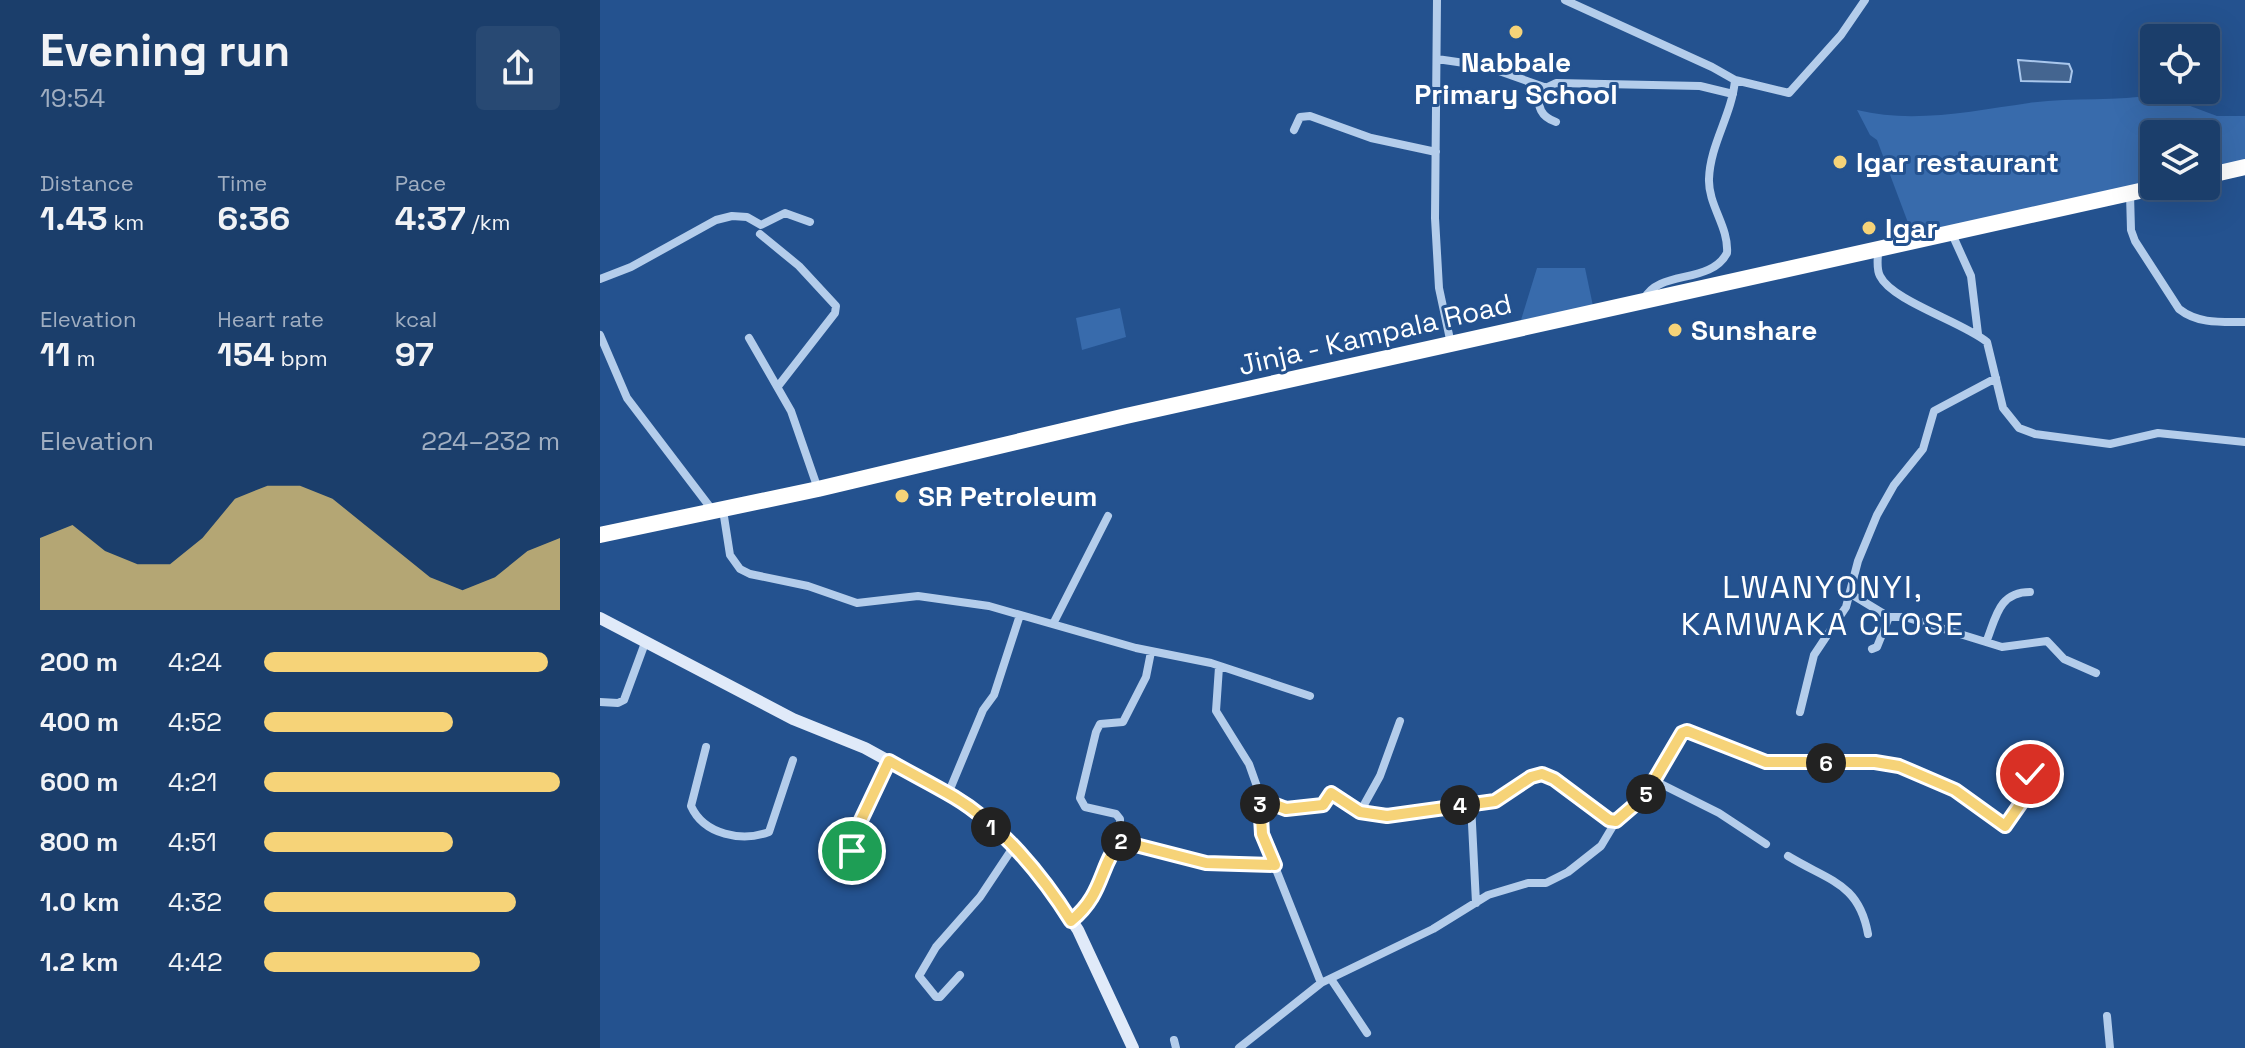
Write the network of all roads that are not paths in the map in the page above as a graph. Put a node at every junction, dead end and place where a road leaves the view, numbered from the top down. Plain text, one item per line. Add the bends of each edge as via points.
1 (1437, 0) edge
2 (1565, 0) edge
3 (1865, 0) edge
4 (1437, 59) junction
5 (1735, 80) junction
6 (1544, 87) junction
7 (1733, 94) junction
8 (1556, 122) dead end
9 (1294, 130) dead end
10 (1436, 152) junction
11 (2245, 167) edge
12 (2220, 173) edge
13 (2140, 192) edge
14 (2130, 194) junction
15 (810, 222) dead end
16 (760, 234) dead end
17 (1952, 234) junction
18 (1878, 251) junction
19 (600, 279) edge
20 (1643, 301) junction
21 (2245, 322) edge
22 (1978, 334) junction
23 (600, 335) edge
24 (749, 338) dead end
25 (1452, 344) junction
26 (1996, 378) junction
27 (779, 385) junction
28 (2245, 442) edge
29 (818, 489) junction
30 (718, 510) junction
31 (1108, 516) dead end
32 (600, 535) edge
33 (2030, 592) dead end
34 (1851, 594) junction
35 (1020, 615) junction
36 (1889, 617) junction
37 (600, 618) edge
38 (1053, 624) junction
39 (1987, 640) junction
40 (645, 643) junction
41 (1872, 649) dead end
42 (1151, 652) junction
43 (1219, 667) junction
44 (2096, 673) dead end
45 (1310, 696) dead end
46 (600, 702) edge
47 (1800, 712) dead end
48 (1400, 721) dead end
49 (706, 747) dead end
50 (2019, 748) dead end
51 (793, 760) dead end
52 (889, 761) junction
53 (1655, 781) junction
54 (948, 794) junction
55 (1260, 799) junction
56 (1471, 804) junction
57 (1360, 812) junction
58 (1616, 821) junction
59 (1120, 841) junction
60 (1766, 844) dead end
61 (1014, 846) junction
62 (852, 851) dead end
63 (1788, 856) dead end
64 (1275, 865) junction
65 (1476, 903) junction
66 (1071, 921) junction
67 (1868, 934) dead end
68 (960, 975) dead end
69 (1331, 979) junction
70 (1321, 983) junction
71 (2107, 1016) dead end
72 (1367, 1033) dead end
73 (1133, 1048) edge
74 (1239, 1048) edge
75 (2110, 1048) edge

1 - 4 street
2 - 5 street
3 - 5 street via 1789,93
4 - 6 street via 1485,66
4 - 10 street
5 - 7 street
6 - 7 street via 1700,86
6 - 8 street via 1540,112
7 - 20 street via 1709,179 1727,253 1705,272 1653,287
9 - 10 street via 1300,117 1310,116 1371,138
10 - 25 street via 1439,288
11 - 12 highway
13 - 14 highway, Jinja - Kampala Road
14 - 17 highway, Jinja - Kampala Road
14 - 21 street via 2135,241 2179,309 2202,320
15 - 19 street via 785,213 761,225 732,216
16 - 27 street via 836,306
17 - 18 highway, Jinja - Kampala Road
17 - 22 street via 1971,276
18 - 20 highway, Jinja - Kampala Road
18 - 22 street via 1882,280
20 - 25 highway, Jinja - Kampala Road
22 - 26 street via 1987,342
23 - 30 street via 627,398
24 - 27 street
25 - 29 highway, Jinja - Kampala Road
26 - 28 street via 2003,408 2019,428 2035,434 2110,444 2158,433
26 - 34 street via 1934,411 1923,449 1877,515
27 - 29 street
29 - 30 highway, Jinja - Kampala Road
30 - 32 highway, Jinja - Kampala Road
30 - 35 street via 730,555 750,574 857,603 937,597
31 - 38 street
33 - 39 street via 2005,599
34 - 36 street
34 - 47 street via 1840,620 1814,655
35 - 38 street
35 - 54 street via 994,695
36 - 39 street
36 - 41 street
37 - 40 street
38 - 42 street
39 - 44 street via 2002,647 2047,641 2064,659
40 - 46 street via 624,700
40 - 52 street
42 - 43 street
42 - 59 street via 1146,677 1123,722 1100,724 1096,732 1080,798 1085,807 1116,814
43 - 45 street
43 - 55 street via 1216,711 1243,751
48 - 57 street
49 - 51 street via 691,806 702,823 725,834 750,837 769,832
50 - 53 street via 2015,760 2031,768 2021,803 2005,826 1955,790 1899,766 1766,762 1691,732 1682,733
52 - 54 street
52 - 62 street via 853,837
53 - 58 street
53 - 60 street
54 - 61 street
55 - 57 street via 1286,809 1323,805 1331,793
55 - 64 street via 1262,834
56 - 57 street via 1387,816
56 - 58 street via 1495,801 1542,774
56 - 65 street
58 - 65 street via 1593,854 1556,879 1507,888
59 - 64 street via 1206,863
59 - 66 street via 1101,884
61 - 66 street
61 - 68 street via 919,976 940,997
63 - 67 street via 1856,897
64 - 70 street
65 - 69 street
66 - 73 street
69 - 70 street
69 - 72 street
70 - 74 street
71 - 75 street

